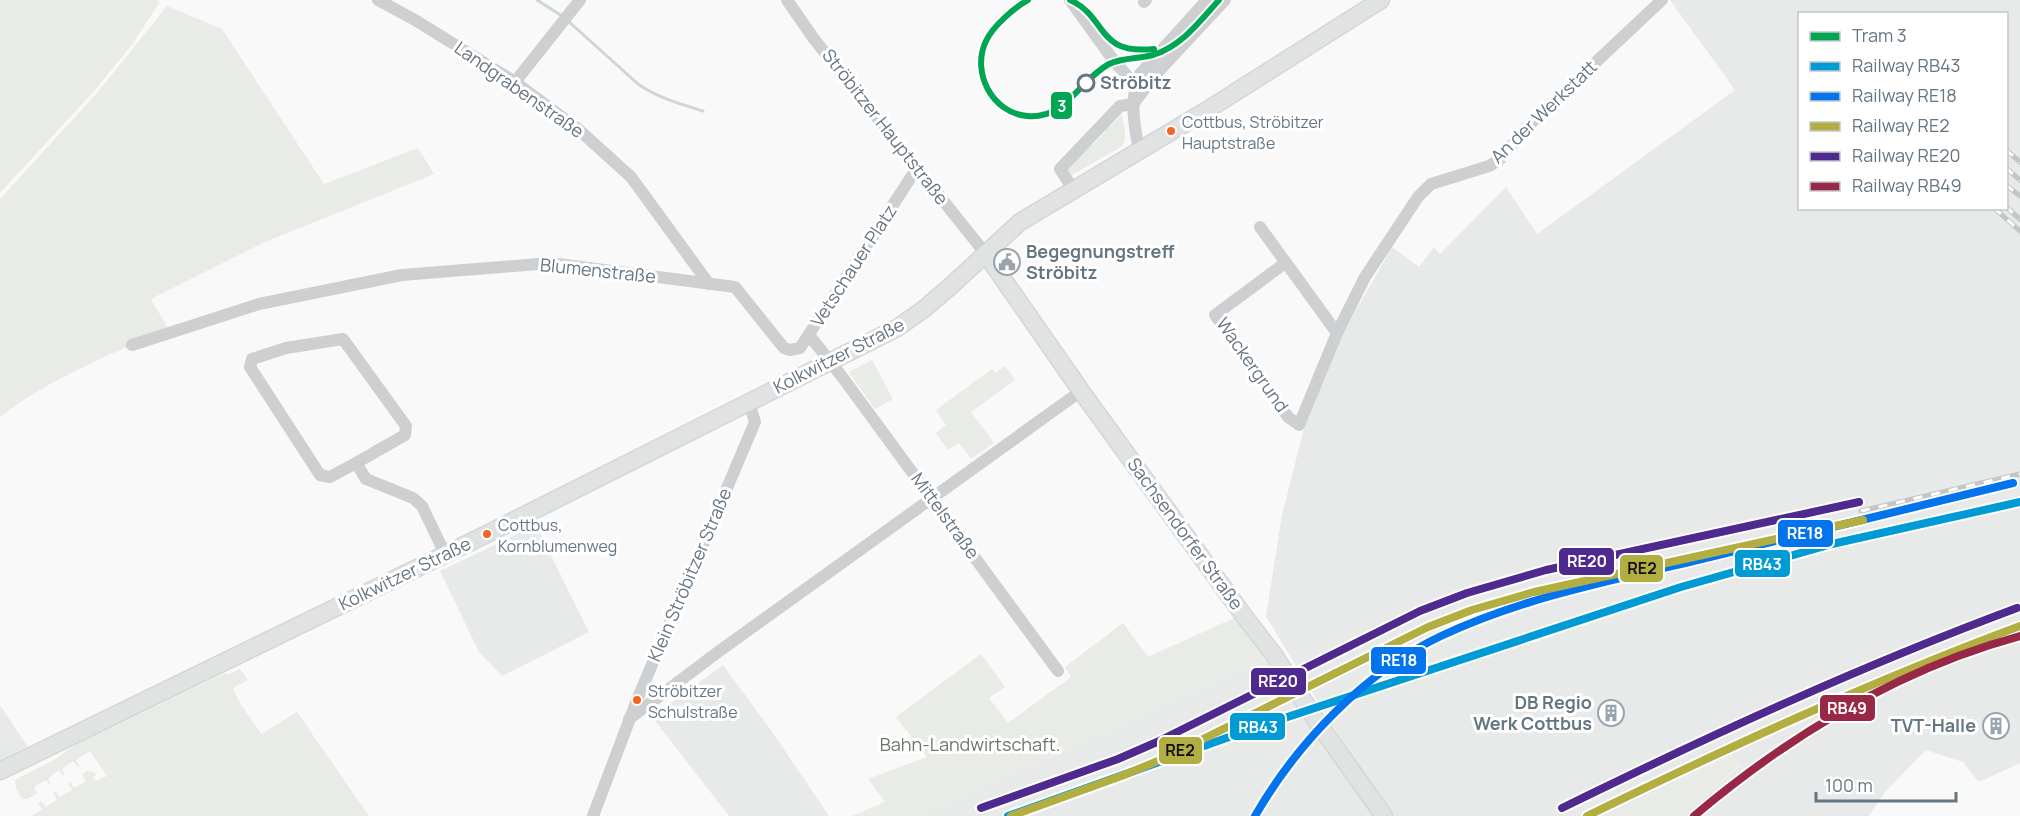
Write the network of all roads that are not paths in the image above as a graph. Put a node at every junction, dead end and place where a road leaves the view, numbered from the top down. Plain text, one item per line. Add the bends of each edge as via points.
1 (378, 0) edge
2 (580, 0) edge
3 (787, 0) edge
4 (1070, 0) edge
5 (1207, 0) edge
6 (1226, 0) edge
7 (1381, 0) edge
8 (1662, 0) edge
9 (514, 82) junction
10 (1139, 88) junction
11 (1133, 104) junction
12 (1139, 150) junction
13 (917, 168) junction
14 (1073, 189) junction
15 (1260, 227) dead end
16 (985, 253) junction
17 (1285, 263) junction
18 (709, 284) junction
19 (1337, 333) junction
20 (809, 335) junction
21 (132, 345) dead end
22 (830, 361) junction
23 (1081, 391) junction
24 (749, 402) junction
25 (1299, 425) joint
26 (356, 463) junction
27 (932, 498) junction
28 (445, 555) junction
29 (1058, 671) dead end
30 (629, 719) junction
31 (0, 771) edge
32 (593, 816) edge
33 (1384, 816) edge

1 - 9 street, Landgrabenstraße
2 - 9 street
3 - 13 street, Ströbitzer Hauptstraße
4 - 10 street via 1114,61
5 - 10 street via 1145,66
6 - 10 street
7 - 12 main road, Kolkwitzer Straße
8 - 19 street, An der Werkstatt via 1528,126 1499,160 1431,184 1418,197 1365,278
9 - 18 street, Landgrabenstraße via 578,129 631,177
10 - 11 street
11 - 12 street
11 - 14 street via 1120,106 1060,169
12 - 14 main road, Kolkwitzer Straße
13 - 16 street, Ströbitzer Hauptstraße
13 - 20 street, Vetschauer Platz
14 - 16 main road, Kolkwitzer Straße via 1020,222
15 - 17 street
16 - 22 main road, Kolkwitzer Straße via 924,309 897,328
16 - 23 main road, Sachsendorfer Straße
17 - 19 street
17 - 25 street, Wackergrund via 1215,315 1288,417
18 - 20 street, Blumenstraße via 735,287 784,348 800,348
18 - 21 street, Blumenstraße via 550,264 402,275 259,304
19 - 25 street, An der Werkstatt
20 - 22 street, Vetschauer Platz
22 - 24 main road, Kolkwitzer Straße
22 - 27 street, Mittelstraße
23 - 27 street
23 - 33 main road, Sachsendorfer Straße via 1274,655
24 - 28 main road, Kolkwitzer Straße
24 - 30 street, Klein Ströbitzer Straße via 755,422
26 - 26 street via 330,477 320,475 250,367 252,359 286,348 343,339 406,426 405,435
26 - 28 street via 366,479 413,498 422,506
27 - 29 street, Mittelstraße
27 - 30 street
28 - 31 main road, Kolkwitzer Straße
30 - 32 street, Klein Ströbitzer Straße

